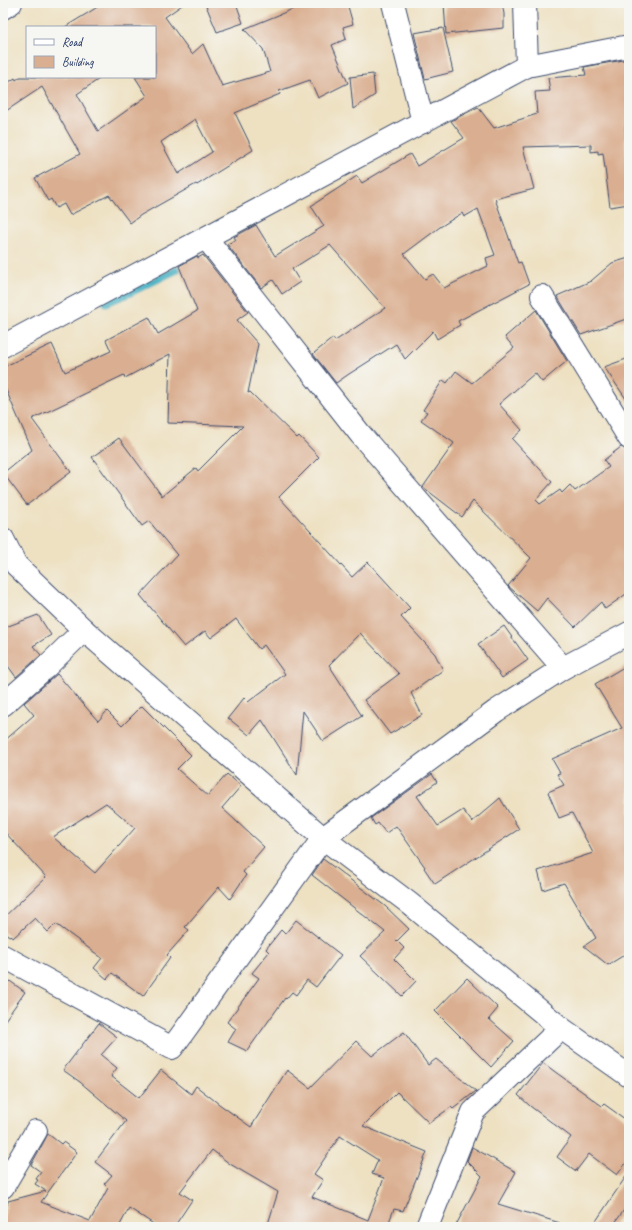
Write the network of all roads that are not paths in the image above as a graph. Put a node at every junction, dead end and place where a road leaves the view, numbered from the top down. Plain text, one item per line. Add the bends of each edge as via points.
1 (11, 3) edge
2 (393, 3) edge
3 (525, 3) edge
4 (3, 8) edge
5 (629, 46) edge
6 (527, 66) junction
7 (423, 122) junction
8 (206, 238) junction
9 (542, 296) dead end
10 (3, 346) edge
11 (629, 438) edge
12 (3, 539) edge
13 (9, 567) edge
14 (84, 630) junction
15 (629, 633) edge
16 (563, 668) junction
17 (3, 705) edge
18 (323, 838) junction
19 (3, 956) edge
20 (561, 1028) junction
21 (627, 1070) edge
22 (36, 1131) dead end
23 (3, 1187) edge
24 (427, 1227) edge

1 - 4 street
2 - 7 street
3 - 6 street
5 - 6 street
6 - 7 street
7 - 8 street
8 - 10 street
8 - 16 street via 361,435
9 - 11 street
12 - 13 street
13 - 14 street
14 - 17 street via 44,670
14 - 18 street
15 - 16 street
16 - 18 street via 496,711
18 - 19 street via 172,1048
18 - 20 street via 409,903
20 - 21 street
20 - 24 street via 473,1112
22 - 23 street

